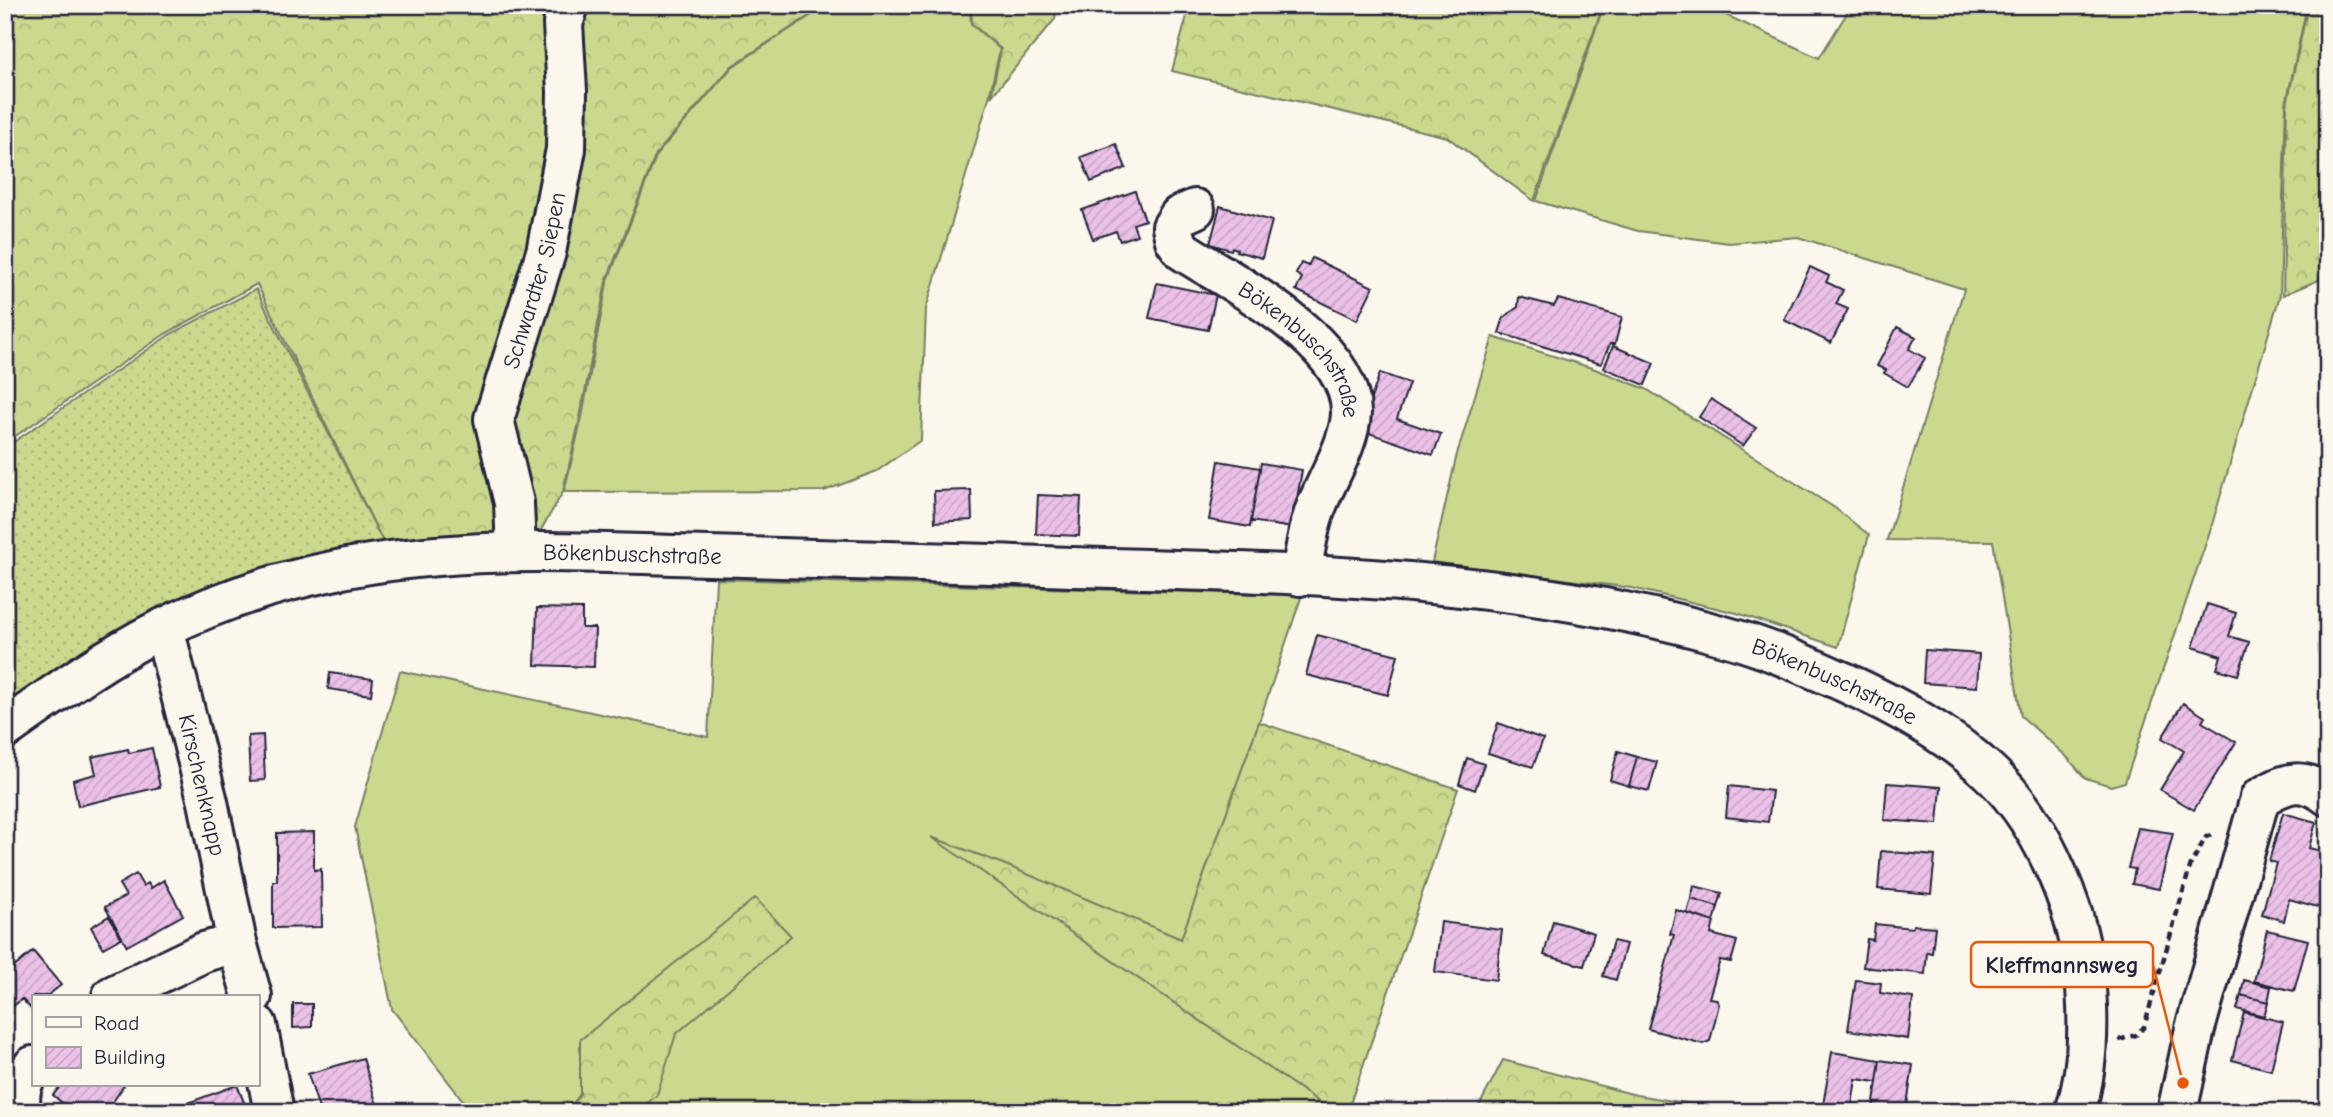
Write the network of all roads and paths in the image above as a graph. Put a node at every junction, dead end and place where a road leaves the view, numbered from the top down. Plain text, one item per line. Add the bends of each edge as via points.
1 (569, 5) edge
2 (1195, 209) dead end
3 (516, 552) junction
4 (1300, 576) junction
5 (172, 624) junction
6 (5, 729) edge
7 (2328, 796) edge
8 (2255, 814) junction
9 (250, 877) dead end
10 (237, 943) junction
11 (114, 995) edge
12 (252, 995) edge
13 (259, 1035) edge
14 (2087, 1041) junction
15 (32, 1067) edge
16 (22, 1112) edge
17 (274, 1112) edge
18 (2075, 1112) edge
19 (2177, 1112) edge

1 - 3 main road, Schwardter Siepen via 563,24 566,149 546,252 494,419 514,503
2 - 4 main road, Bökenbuschstraße via 1179,216 1172,227 1183,251 1285,315 1321,349 1345,383 1351,413 1314,514
3 - 4 main road, Bökenbuschstraße via 896,560
3 - 5 main road, Bökenbuschstraße via 441,555 334,570 282,583
4 - 14 main road, Bökenbuschstraße via 1484,590 1651,618 1799,661 1931,727 2005,790 2029,821 2058,874 2077,928
5 - 6 main road, Bökenbuschstraße via 132,644
5 - 9 main road
5 - 10 main road, Kirschenknapp
7 - 8 main road via 2306,784 2284,783 2260,798
8 - 14 path via 2206,837 2191,864 2144,1027 2122,1040
8 - 19 main road via 2195,1028
10 - 11 main road via 204,952
10 - 12 main road, Kirschenknapp
13 - 17 main road
14 - 18 main road, Bökenbuschstraße
15 - 16 main road via 23,1078

